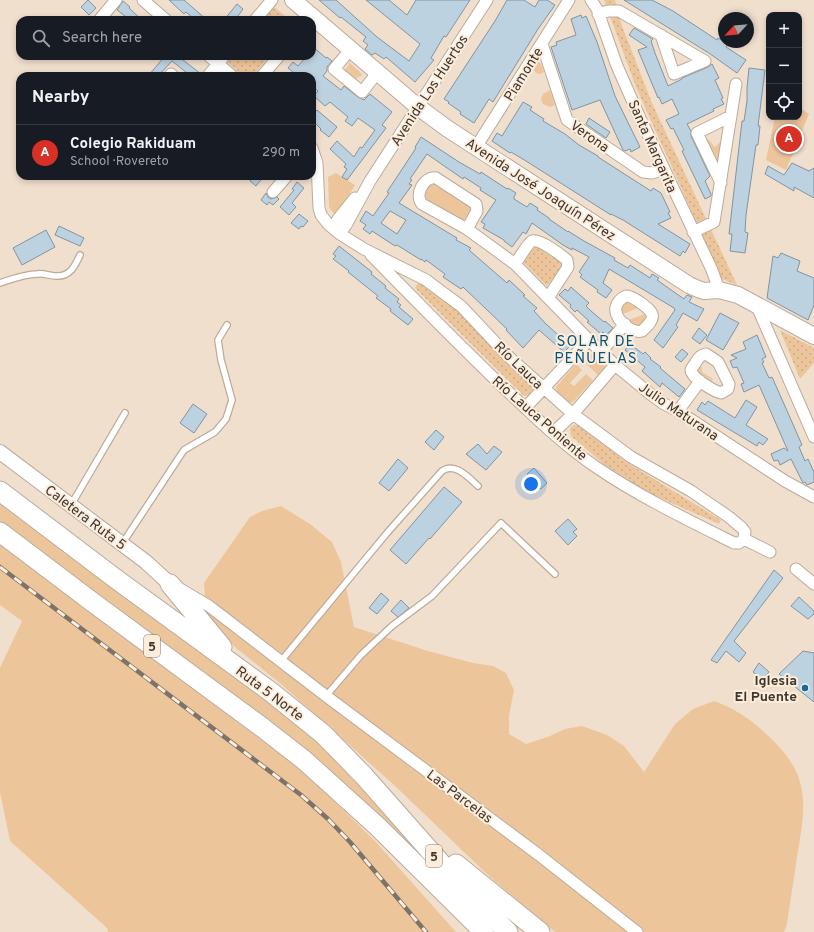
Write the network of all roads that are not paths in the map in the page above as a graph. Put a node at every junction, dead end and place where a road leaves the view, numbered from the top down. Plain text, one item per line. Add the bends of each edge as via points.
1 (116, 0) edge
2 (143, 0) edge
3 (272, 0) edge
4 (488, 0) edge
5 (569, 0) edge
6 (591, 0) edge
7 (306, 9) edge
8 (598, 14) junction
9 (103, 16) edge
10 (159, 16) edge
11 (258, 16) edge
12 (314, 16) edge
13 (316, 18) edge
14 (661, 34) dead end
15 (542, 44) junction
16 (351, 49) junction
17 (221, 60) edge
18 (276, 60) edge
19 (211, 72) edge
20 (229, 72) edge
21 (265, 72) edge
22 (378, 72) junction
23 (736, 84) dead end
24 (418, 107) junction
25 (731, 116) junction
26 (476, 147) junction
27 (316, 160) edge
28 (663, 169) junction
29 (284, 180) edge
30 (721, 183) junction
31 (273, 192) dead end
32 (467, 229) junction
33 (336, 231) junction
34 (693, 232) junction
35 (364, 249) junction
36 (80, 255) dead end
37 (515, 264) junction
38 (0, 283) edge
39 (719, 290) junction
40 (548, 298) junction
41 (755, 303) junction
42 (625, 324) dead end
43 (227, 325) dead end
44 (814, 336) edge
45 (589, 340) junction
46 (601, 352) junction
47 (615, 365) junction
48 (700, 381) dead end
49 (543, 388) junction
50 (525, 408) junction
51 (678, 411) junction
52 (125, 413) dead end
53 (573, 414) junction
54 (553, 433) junction
55 (814, 437) edge
56 (0, 452) edge
57 (478, 486) dead end
58 (0, 491) edge
59 (814, 497) edge
60 (71, 506) junction
61 (0, 532) edge
62 (744, 539) junction
63 (122, 544) junction
64 (770, 552) dead end
65 (796, 569) dead end
66 (555, 574) dead end
67 (170, 584) junction
68 (814, 584) edge
69 (282, 661) junction
70 (257, 682) junction
71 (326, 696) junction
72 (364, 776) junction
73 (377, 826) junction
74 (468, 932) edge
75 (484, 932) edge
76 (508, 932) edge
77 (540, 932) edge
78 (637, 932) edge

1 - 9 street
2 - 10 street
3 - 11 street
4 - 24 street, Avenida Los Huertos
5 - 15 street, Piamonte
6 - 8 street, Santa Margarita
7 - 12 main road, Avenida José Joaquín Pérez
8 - 14 street via 619,11
8 - 28 street, Santa Margarita via 620,72
13 - 16 main road, Avenida José Joaquín Pérez
15 - 26 street, Piamonte
15 - 28 street, Verona via 567,120 643,172 652,173
16 - 22 main road, Avenida José Joaquín Pérez
16 - 22 street via 334,69 362,92
17 - 19 street
17 - 20 street
18 - 21 street
22 - 24 main road, Avenida José Joaquín Pérez
23 - 25 street
24 - 26 main road, Avenida José Joaquín Pérez
24 - 33 street, Avenida Los Huertos via 370,180 338,219
25 - 30 street
25 - 30 street via 697,133
26 - 39 main road, Avenida José Joaquín Pérez via 689,285 704,291
27 - 33 street, Río Lauca via 319,208 321,215
28 - 34 street, Santa Margarita
29 - 31 street
30 - 34 street via 714,222
32 - 32 street, Julio Maturana via 420,202 418,194 427,179 436,178 476,204 477,211
32 - 37 street, Julio Maturana
33 - 35 street, Río Lauca
34 - 39 street, Santa Margarita
35 - 49 street, Río Lauca via 426,280 461,306 508,356
35 - 50 street, Río Lauca Poniente
36 - 38 lane via 73,269 65,275 37,274
37 - 40 street, Julio Maturana
37 - 40 street via 530,242 536,240 567,260 568,267
39 - 41 main road, Avenida José Joaquín Pérez
40 - 45 street, Julio Maturana
41 - 44 main road, Avenida José Joaquín Pérez
41 - 55 street
42 - 46 street
43 - 63 lane via 218,340 232,400 226,419 215,432 184,450
45 - 46 street, Julio Maturana
45 - 49 street
46 - 47 street, Julio Maturana
47 - 51 street, Julio Maturana via 659,400
47 - 53 street
48 - 51 street
49 - 50 street
49 - 53 street, Río Lauca
50 - 54 street, Río Lauca Poniente
51 - 59 street, Julio Maturana
52 - 60 lane
53 - 54 street
53 - 62 street, Río Lauca via 630,457 691,491 729,518 745,532
54 - 62 street, Río Lauca Poniente via 596,467 658,505 734,543
56 - 60 street, Caletera Ruta 5
57 - 69 lane via 457,469 447,468 442,471 387,533
58 - 70 highway, Ruta 5 Norte / 5
60 - 63 street, Caletera Ruta 5
61 - 73 highway, 5 via 276,738 330,782
62 - 64 street
63 - 67 street, Caletera Ruta 5
65 - 68 street
66 - 71 lane via 501,523 432,596 371,645
67 - 69 street, Las Parcelas via 209,606
67 - 70 highway via 216,641
69 - 71 street, Las Parcelas
70 - 72 highway, Ruta 5 Norte / 5 via 323,734
71 - 78 street, Las Parcelas
72 - 76 highway, Ruta 5 Norte / 5 via 436,858
72 - 77 highway via 460,868
73 - 74 highway
73 - 75 highway, 5

